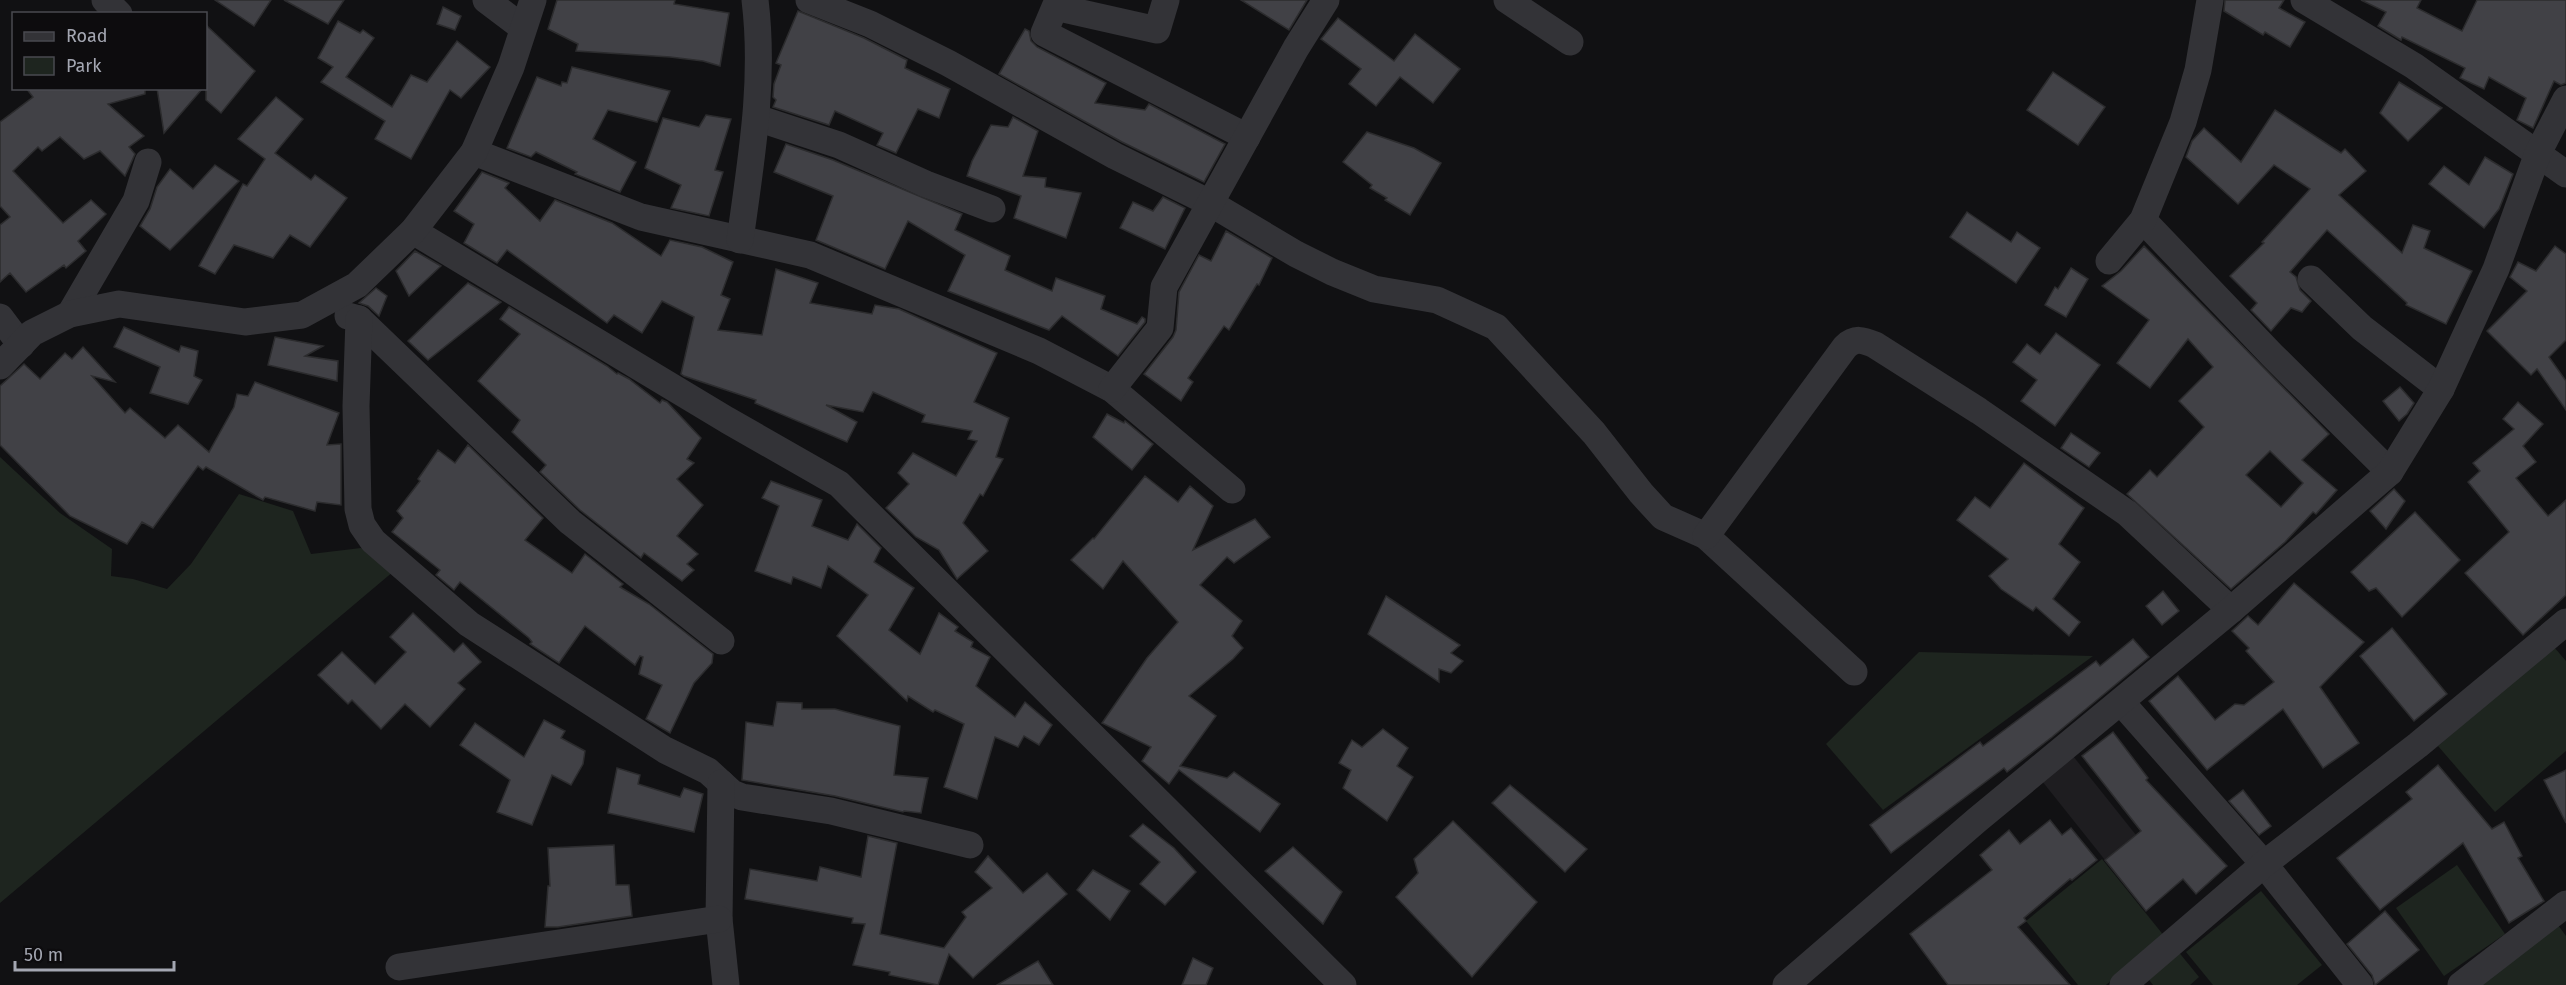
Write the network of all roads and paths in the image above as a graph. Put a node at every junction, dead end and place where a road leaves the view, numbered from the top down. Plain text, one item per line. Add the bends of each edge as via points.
1 (105, 0) edge
2 (486, 0) edge
3 (533, 0) edge
4 (755, 0) edge
5 (809, 0) edge
6 (1166, 0) edge
7 (1326, 0) edge
8 (1507, 0) edge
9 (2210, 0) edge
10 (2304, 0) edge
11 (117, 12) edge
12 (524, 28) junction
13 (1570, 42) dead end
14 (2566, 99) edge
15 (757, 118) junction
16 (1247, 137) junction
17 (474, 152) junction
18 (2538, 153) junction
19 (148, 162) dead end
20 (2566, 174) edge
21 (1210, 203) junction
22 (992, 208) dead end
23 (2143, 220) junction
24 (413, 231) junction
25 (740, 240) junction
26 (2109, 261) dead end
27 (2311, 279) dead end
28 (315, 308) junction
29 (70, 314) junction
30 (0, 317) edge
31 (359, 319) junction
32 (21, 345) junction
33 (0, 366) edge
34 (1112, 389) junction
35 (2441, 389) junction
36 (2390, 472) junction
37 (1232, 490) dead end
38 (1706, 536) junction
39 (2231, 610) junction
40 (2566, 622) edge
41 (721, 641) dead end
42 (1854, 672) dead end
43 (2121, 702) junction
44 (721, 783) junction
45 (970, 845) dead end
46 (2264, 864) junction
47 (2566, 904) edge
48 (719, 919) junction
49 (399, 967) dead end
50 (726, 985) edge
51 (1343, 985) edge
52 (1786, 985) edge
53 (2123, 985) edge
54 (2360, 985) edge
55 (2461, 985) edge

1 - 11 street
2 - 12 street
3 - 12 street
4 - 15 street via 759,33
5 - 21 street via 870,24
6 - 16 street via 1156,30 1055,7 1044,33
7 - 16 street
8 - 13 street
9 - 23 street via 2198,70 2183,122
10 - 18 street via 2414,66
12 - 17 street
14 - 18 street
15 - 22 street via 839,145
15 - 25 street
16 - 21 street
17 - 24 street
17 - 25 street via 641,217
18 - 20 street
18 - 35 street via 2496,269
19 - 29 street via 136,201
21 - 34 street via 1164,287 1160,328
21 - 38 street via 1332,272 1374,289 1437,300 1497,327 1663,517
23 - 26 street
23 - 36 street
24 - 28 street via 357,285
24 - 51 street via 839,484
25 - 34 street via 810,255 1039,351
27 - 35 street via 2362,328
28 - 29 street via 302,315 245,322 119,304
28 - 31 street
29 - 32 street via 32,333
30 - 32 street
31 - 41 street via 570,522
31 - 44 street via 358,509 373,542 469,624 665,750 708,771
32 - 33 street
34 - 37 street
35 - 36 street
36 - 39 street
38 - 39 street via 1845,347 1862,340 1979,411 2127,513
38 - 42 street
39 - 43 street
40 - 46 street via 2418,745
43 - 46 street
43 - 52 street
44 - 45 street via 742,797 831,811
44 - 48 street
46 - 53 street
46 - 54 street
47 - 55 street
48 - 49 street
48 - 50 street

